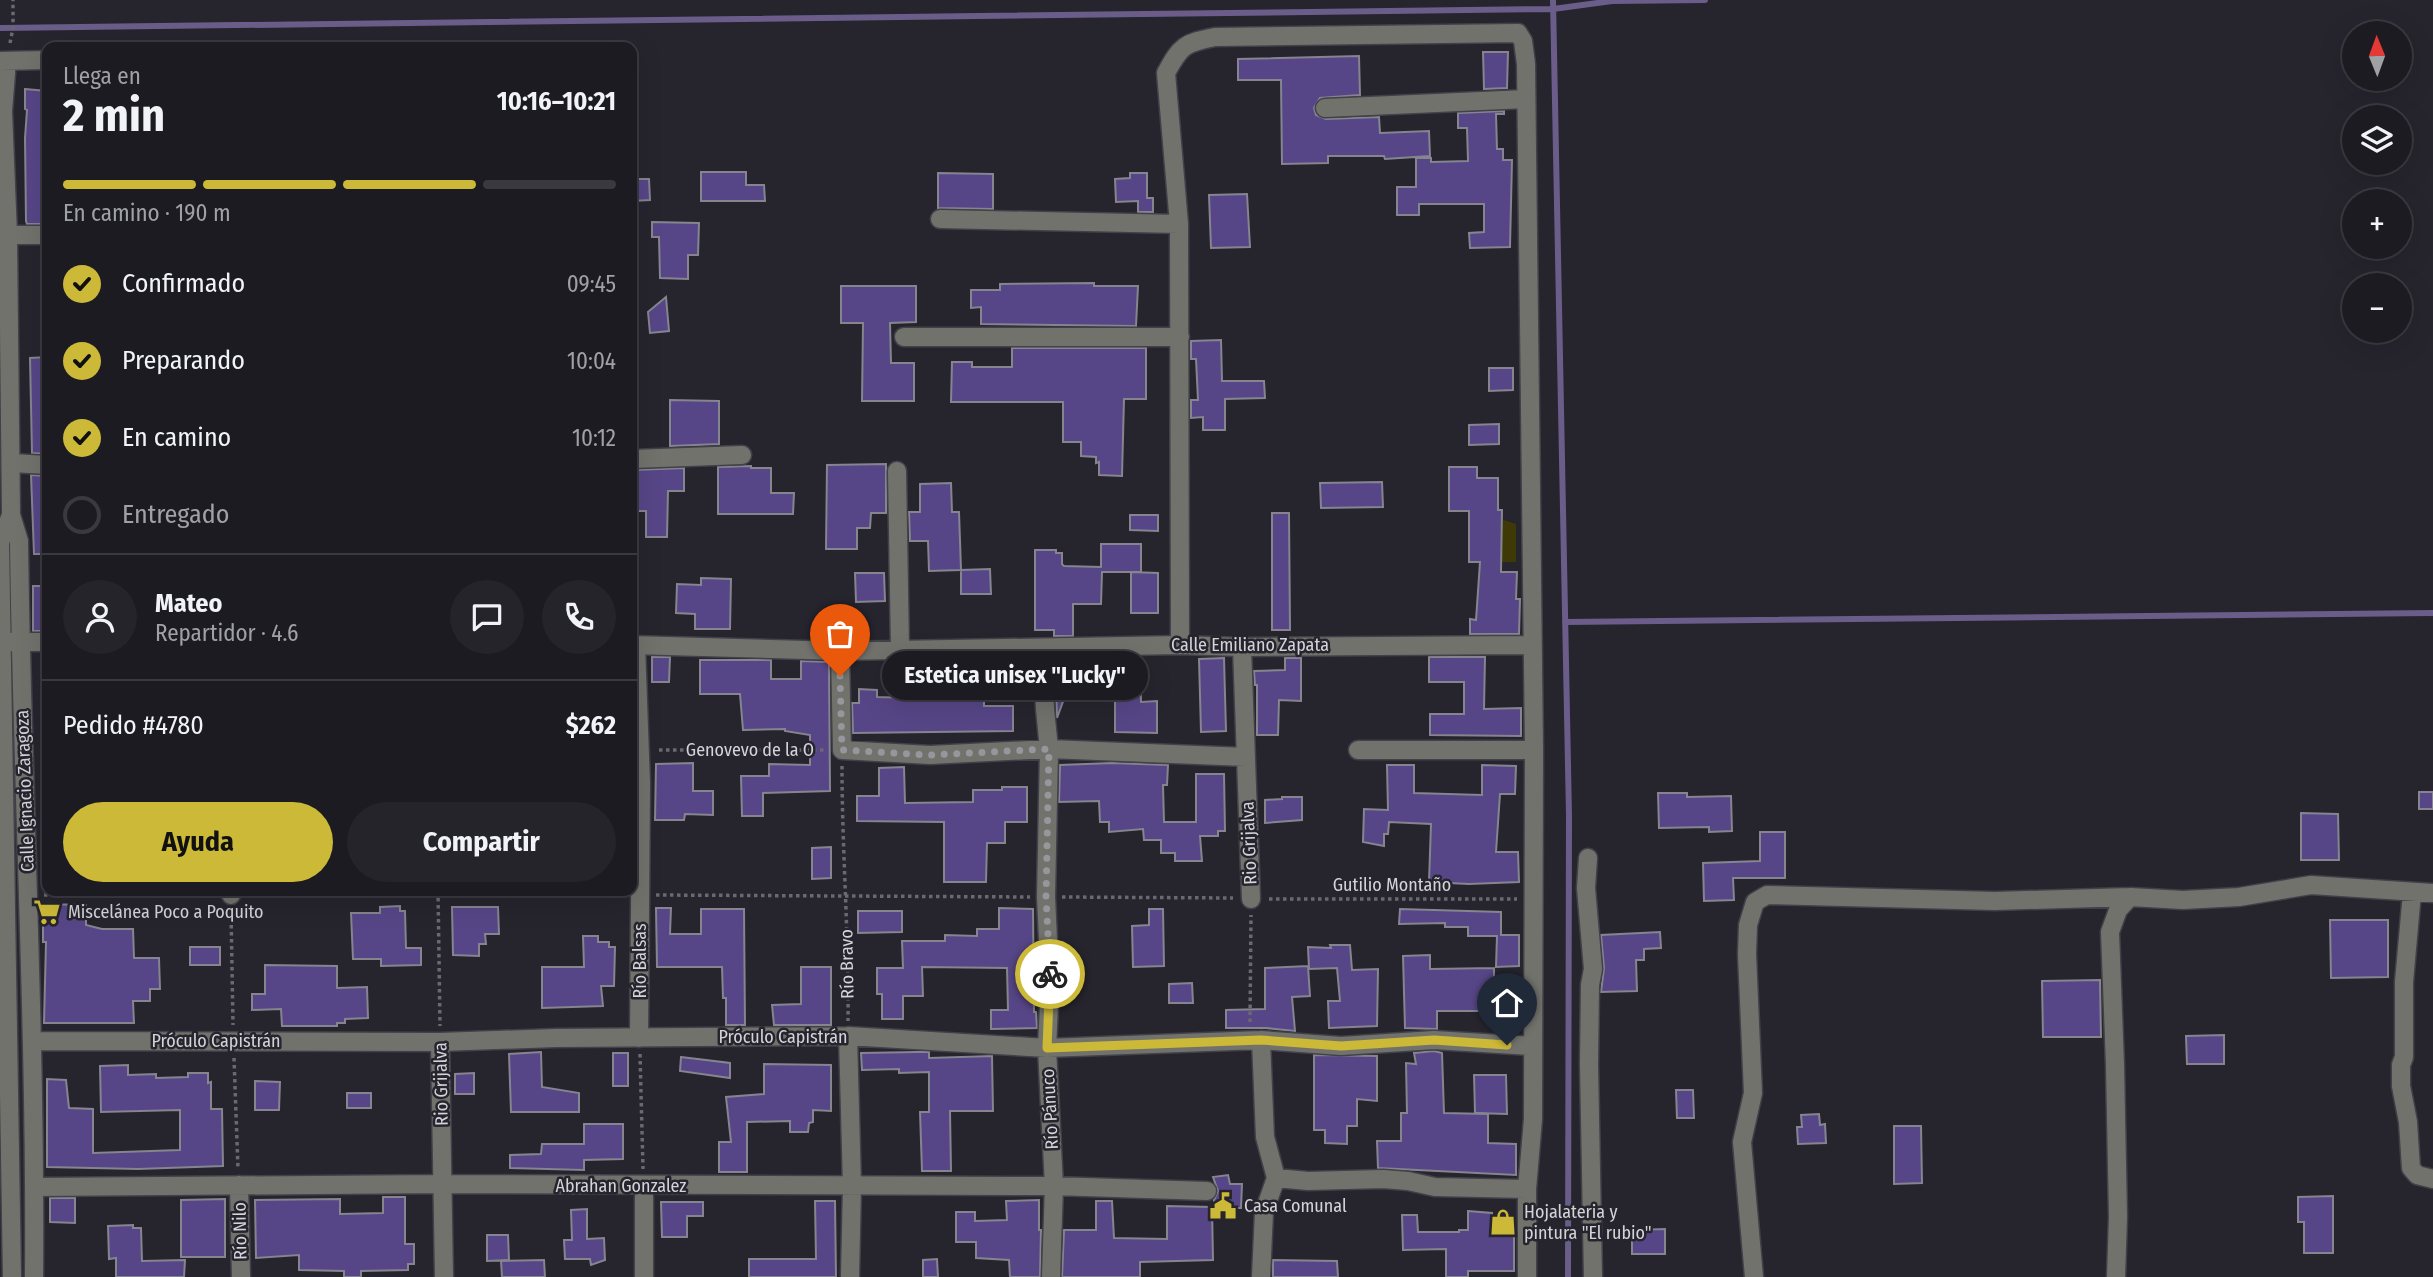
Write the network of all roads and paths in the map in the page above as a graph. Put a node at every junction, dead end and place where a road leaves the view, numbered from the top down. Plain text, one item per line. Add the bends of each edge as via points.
1 (13, 0) edge
2 (42, 60) edge
3 (3, 61) edge
4 (1526, 99) junction
5 (1325, 108) dead end
6 (1, 111) edge
7 (940, 219) dead end
8 (1179, 224) junction
9 (4, 235) edge
10 (42, 235) edge
11 (5, 326) edge
12 (904, 337) dead end
13 (1180, 337) junction
14 (5, 373) edge
15 (7, 452) edge
16 (742, 455) dead end
17 (637, 459) edge
18 (42, 463) edge
19 (897, 471) dead end
20 (11, 515) junction
21 (20, 642) junction
22 (42, 642) edge
23 (1, 643) edge
24 (637, 645) edge
25 (1180, 645) junction
26 (1532, 645) junction
27 (1242, 647) junction
28 (1042, 648) junction
29 (900, 649) junction
30 (840, 651) junction
31 (2, 705) edge
32 (1049, 749) junction
33 (637, 750) edge
34 (842, 750) junction
35 (1358, 750) dead end
36 (1534, 750) junction
37 (1246, 757) junction
38 (637, 761) edge
39 (1588, 858) dead end
40 (2413, 893) junction
41 (2433, 893) edge
42 (438, 896) edge
43 (2130, 897) junction
44 (1251, 899) junction
45 (1533, 899) junction
46 (848, 1036) junction
47 (639, 1038) junction
48 (1255, 1040) junction
49 (33, 1041) junction
50 (440, 1042) junction
51 (1532, 1046) junction
52 (1047, 1048) junction
53 (1276, 1178) junction
54 (2433, 1179) edge
55 (442, 1184) junction
56 (239, 1185) junction
57 (643, 1186) junction
58 (852, 1186) junction
59 (1054, 1186) junction
60 (34, 1187) junction
61 (1527, 1189) junction
62 (1207, 1191) dead end
63 (12, 1277) edge
64 (34, 1277) edge
65 (241, 1277) edge
66 (444, 1277) edge
67 (644, 1277) edge
68 (850, 1277) edge
69 (1051, 1277) edge
70 (1261, 1277) edge
71 (1527, 1277) edge
72 (1592, 1277) edge
73 (1754, 1277) edge
74 (2116, 1277) edge

1 - 3 path via 13,28
2 - 3 street
3 - 6 street, Calle Ignacio Zaragoza
4 - 5 street
4 - 8 street via 1523,41 1518,33 1215,37 1188,43 1166,73
4 - 26 street
6 - 9 street, Calle Ignacio Zaragoza
7 - 8 street
8 - 13 street
9 - 10 street
9 - 11 street, Calle Ignacio Zaragoza
11 - 14 street, Calle Ignacio Zaragoza
12 - 13 street
13 - 25 street
14 - 15 street, Calle Ignacio Zaragoza
15 - 18 street
15 - 20 street, Calle Ignacio Zaragoza
16 - 17 street
19 - 29 street
20 - 21 street, Calle Ignacio Zaragoza via 19,541
20 - 23 street, Calle Ignacio Zaragoza via 1,542
21 - 22 street
21 - 23 street
21 - 49 street, Calle Ignacio Zaragoza
23 - 31 street, Calle Ignacio Zaragoza
24 - 30 street, Calle Emiliano Zapata
25 - 27 street, Calle Emiliano Zapata
25 - 28 street, Calle Emiliano Zapata
26 - 27 street, Calle Emiliano Zapata
26 - 36 street
27 - 37 street, Rio Grijalva
28 - 29 street, Calle Emiliano Zapata
28 - 32 street, Río Pánuco
29 - 30 street, Calle Emiliano Zapata
30 - 34 street
31 - 63 street, Calle Ignacio Zaragoza
32 - 34 street via 930,755
32 - 37 street
32 - 52 street, Río Pánuco
33 - 34 path, Genovevo de la O
34 - 46 path, Río Bravo
35 - 36 street
36 - 45 street
37 - 44 street, Rio Grijalva
38 - 47 street, Río Balsas via 641,784
39 - 72 street via 1593,969 1589,1051
40 - 41 street
40 - 43 street via 2311,885 2194,900
40 - 54 street via 2401,1086 2411,1168 2417,1175
42 - 50 path, Rio Grijalva
43 - 73 street via 1995,901 1767,895 1755,902 1747,954 1753,1093 1742,1142
43 - 74 street via 2118,910 2110,932
44 - 45 path, Gutilio Montaño
44 - 48 path, Rio Grijalva
45 - 51 street
46 - 47 street, Próculo Capistrán
46 - 52 street, Próculo Capistrán
46 - 58 street
47 - 50 street, Próculo Capistrán
47 - 57 path
48 - 51 street, Próculo Capistrán via 1341,1046 1434,1040
48 - 52 street, Próculo Capistrán
48 - 53 street via 1265,1137
49 - 50 street, Próculo Capistrán
49 - 60 street, Calle Ignacio Zaragoza
50 - 55 street, Rio Grijalva
51 - 61 street via 1533,1119
52 - 59 street, Río Pánuco
53 - 61 street via 1383,1179 1435,1187
53 - 70 street via 1264,1212
55 - 56 street, Abrahan Gonzalez
55 - 57 street, Abrahan Gonzalez
55 - 66 street, Rio Grijalva
56 - 60 street, Abrahan Gonzalez
56 - 65 street, Río Nilo
57 - 58 street, Abrahan Gonzalez
57 - 67 street
58 - 59 street, Abrahan Gonzalez
58 - 68 street
59 - 62 street, Abrahan Gonzalez
59 - 69 street, Río Pánuco
60 - 64 street, Calle Ignacio Zaragoza
61 - 71 street

